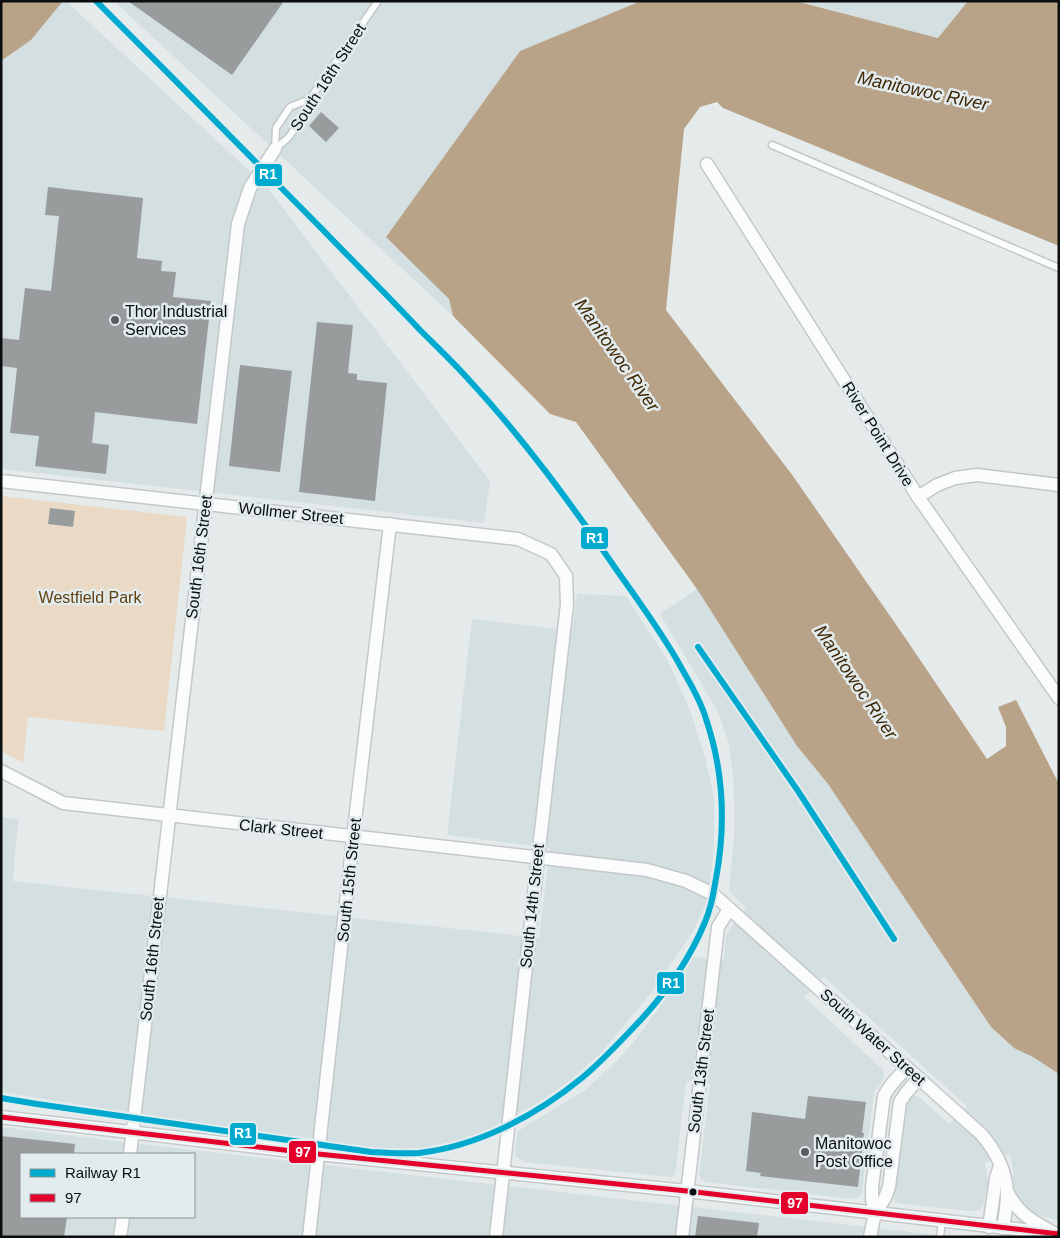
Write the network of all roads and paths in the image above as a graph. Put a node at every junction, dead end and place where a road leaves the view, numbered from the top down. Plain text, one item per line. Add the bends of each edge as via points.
1 (378, 1) edge
2 (310, 100) junction
3 (772, 145) dead end
4 (275, 149) junction
5 (707, 164) dead end
6 (1059, 268) edge
7 (1, 480) edge
8 (1059, 485) edge
9 (918, 497) junction
10 (205, 503) junction
11 (390, 524) junction
12 (566, 576) joint
13 (1054, 681) edge
14 (1059, 698) edge
15 (1, 771) edge
16 (169, 816) junction
17 (354, 837) junction
18 (538, 858) junction
19 (686, 881) joint
20 (729, 909) junction
21 (907, 1068) junction
22 (919, 1078) junction
23 (1, 1117) edge
24 (132, 1132) junction
25 (877, 1148) junction
26 (894, 1149) junction
27 (130, 1153) edge
28 (318, 1154) junction
29 (1000, 1166) junction
30 (503, 1172) junction
31 (687, 1191) junction
32 (1007, 1191) junction
33 (875, 1213) junction
34 (123, 1218) edge
35 (942, 1221) junction
36 (989, 1226) junction
37 (1004, 1228) junction
38 (1057, 1235) edge
39 (120, 1237) edge
40 (309, 1237) edge
41 (496, 1237) edge
42 (682, 1237) edge
43 (870, 1237) edge
44 (940, 1237) edge

1 - 2 lane, South 16th Street
2 - 4 lane, South 16th Street via 306,115
2 - 4 lane via 290,107 276,128
3 - 6 lane
4 - 10 street, South 16th Street via 250,188 238,224
5 - 9 street, River Point Drive
7 - 10 street, Wollmer Street
8 - 9 street via 977,475 955,478
9 - 13 street, River Point Drive
10 - 11 street, Wollmer Street
10 - 16 street, South 16th Street
11 - 12 street, Wollmer Street via 518,539 551,554
11 - 17 street, South 15th Street
12 - 18 street, South 14th Street via 567,604
13 - 14 street, River Point Drive
15 - 16 street, Clark Street via 63,803
16 - 17 street, Clark Street
16 - 24 street, South 16th Street
17 - 18 street, Clark Street
17 - 28 street, South 15th Street
18 - 19 street, Clark Street via 647,870
18 - 30 street, South 14th Street
19 - 20 street, South Water Street via 713,894
20 - 21 street, South Water Street
20 - 31 street, South 13th Street via 718,927
21 - 22 street, South Water Street
21 - 25 street via 888,1087 884,1096
22 - 26 street via 900,1102
22 - 29 street, South Water Street via 981,1134 994,1150
23 - 24 street
24 - 27 street, South 16th Street
24 - 28 street
25 - 26 lane
25 - 33 street via 872,1197
26 - 33 street via 889,1187
28 - 30 street
28 - 40 street, South 15th Street
29 - 32 street, South Water Street
29 - 36 street
30 - 31 street
30 - 41 street, South 14th Street
31 - 33 street
31 - 42 street, South 13th Street
32 - 37 street
32 - 38 street via 1020,1211
33 - 35 street
33 - 43 street
34 - 39 street
35 - 36 street
35 - 44 lane
36 - 37 street
37 - 38 street

